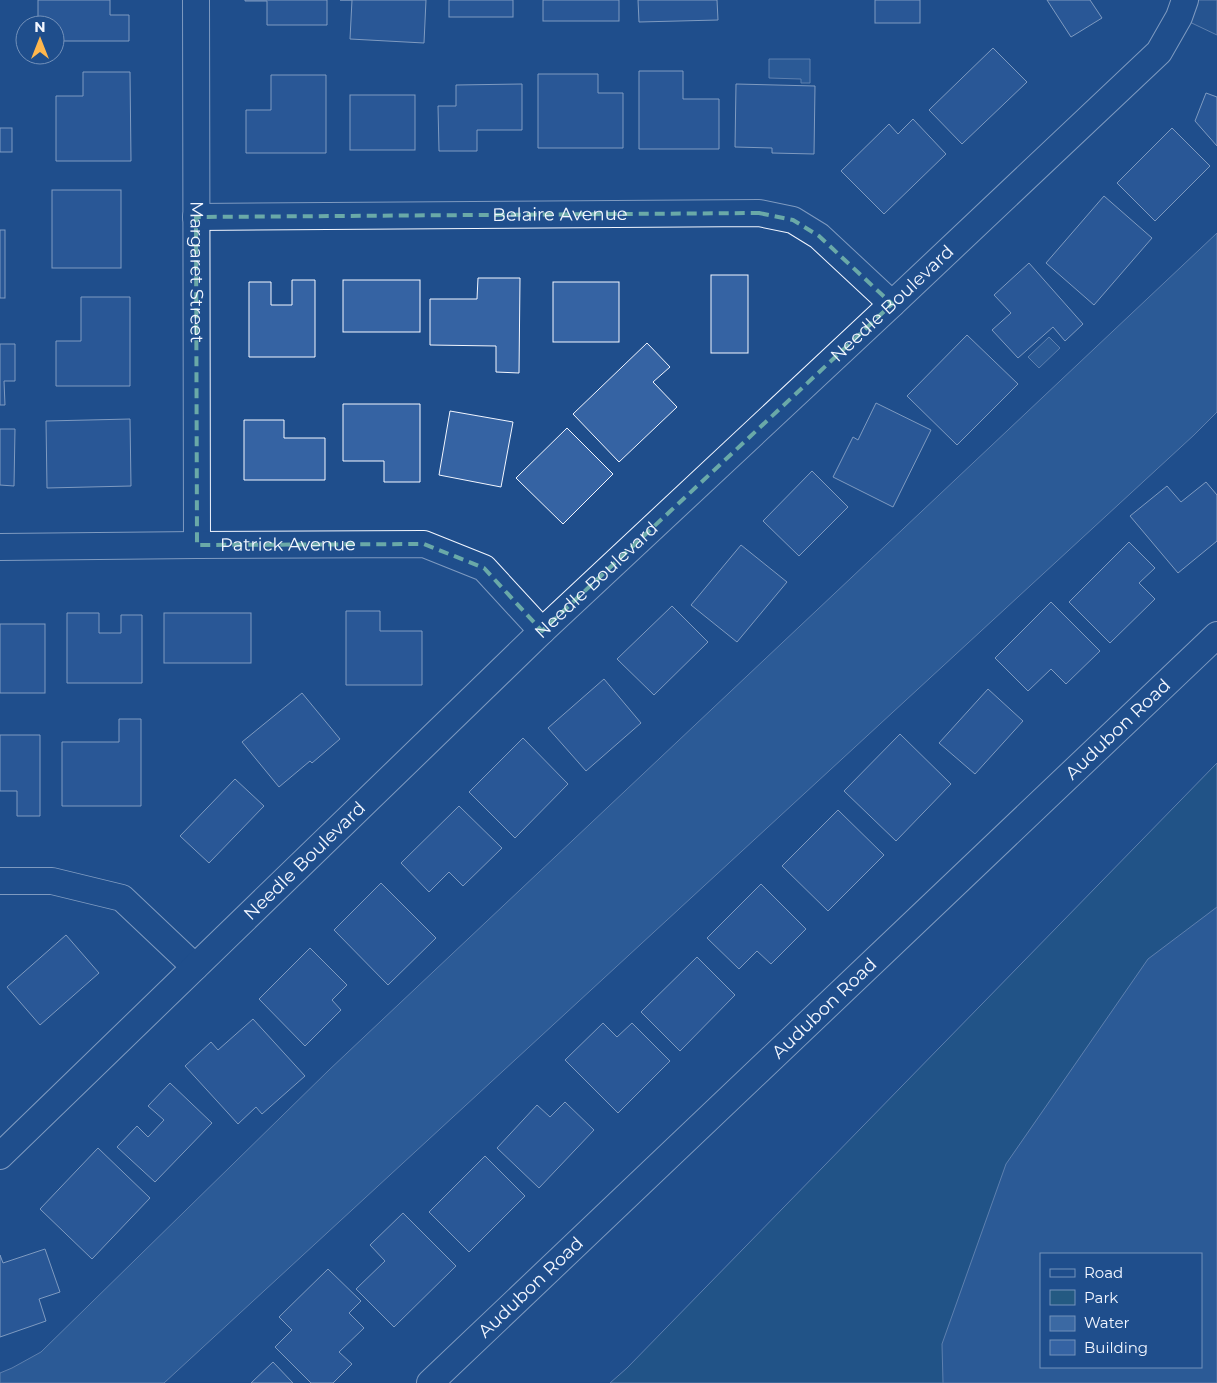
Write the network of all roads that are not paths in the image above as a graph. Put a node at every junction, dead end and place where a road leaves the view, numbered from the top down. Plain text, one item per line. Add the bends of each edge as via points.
1 (196, 0) edge
2 (1185, 0) edge
3 (196, 217) junction
4 (892, 304) junction
5 (197, 545) junction
6 (0, 547) edge
7 (542, 631) junction
8 (1217, 635) edge
9 (0, 882) edge
10 (195, 967) junction
11 (0, 1156) edge
12 (430, 1383) edge

1 - 3 street, Margaret Street
2 - 4 street, Needle Boulevard via 1159,52
3 - 4 street, Belaire Avenue via 759,213 793,220 819,236
3 - 5 street, Margaret Street
4 - 7 street, Needle Boulevard
5 - 6 street, Patrick Avenue
5 - 7 street, Patrick Avenue via 424,544 484,568
7 - 10 street, Needle Boulevard
8 - 12 street, Audubon Road
9 - 10 street via 52,881 122,898
10 - 11 street, Needle Boulevard

